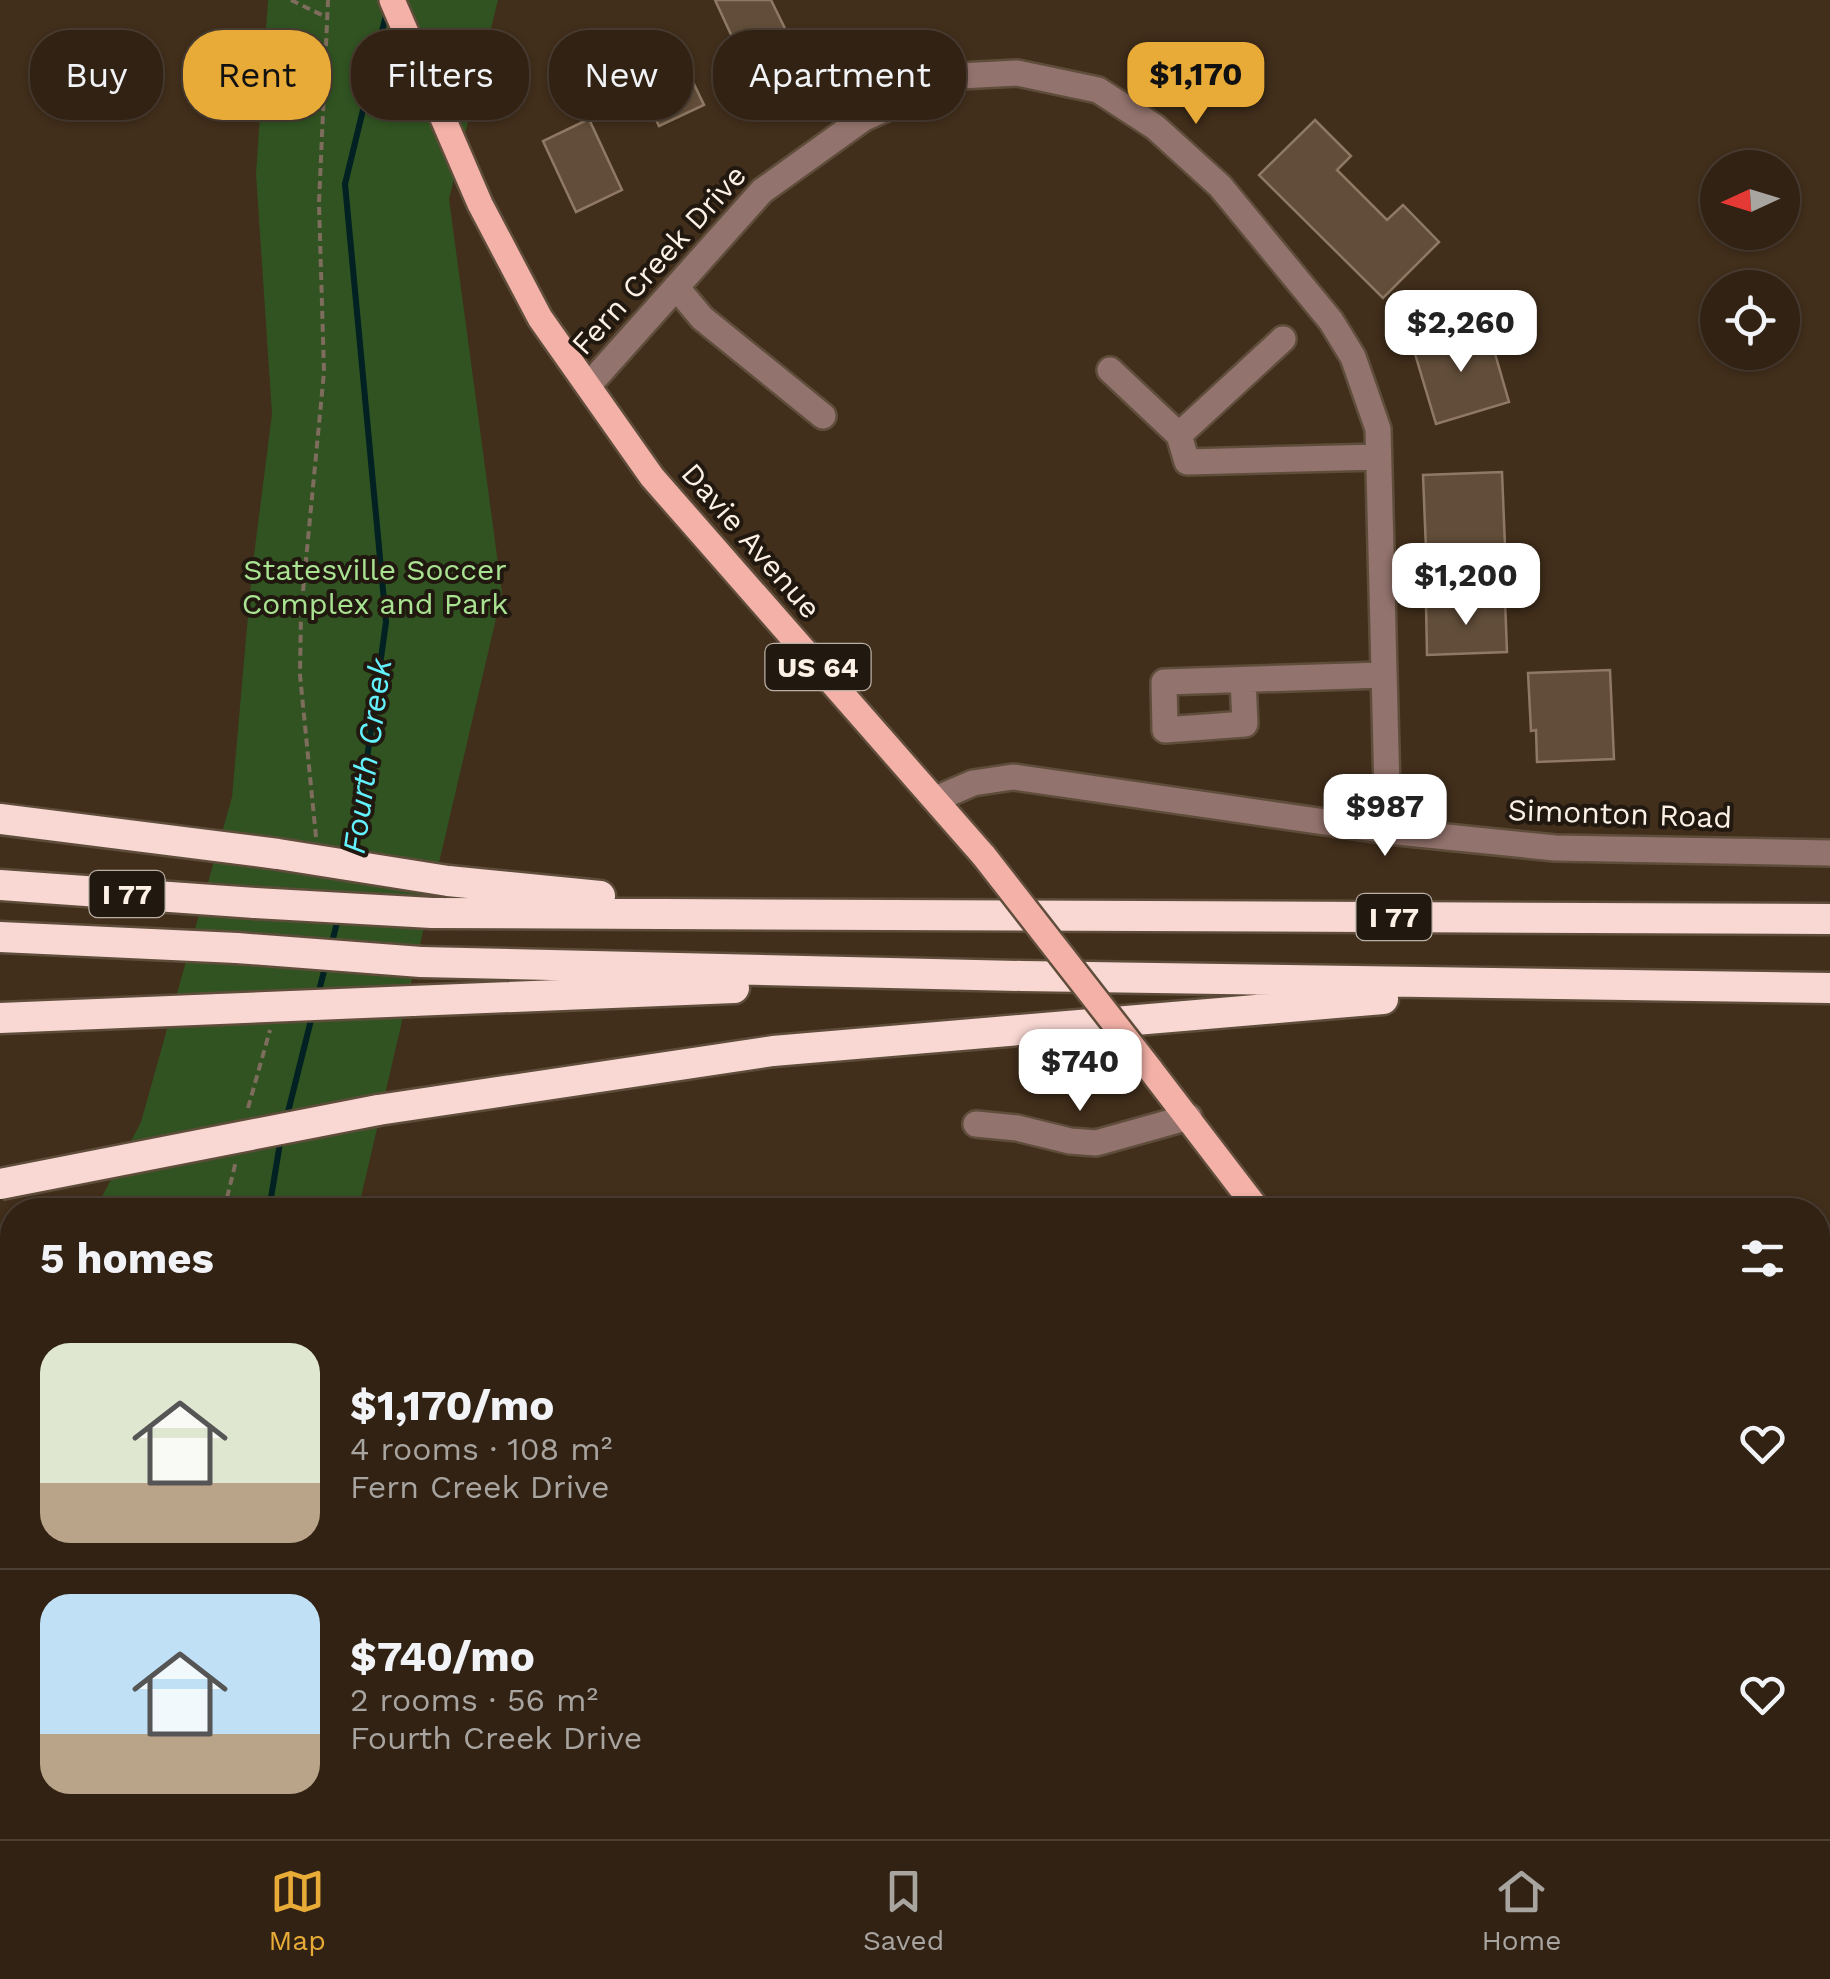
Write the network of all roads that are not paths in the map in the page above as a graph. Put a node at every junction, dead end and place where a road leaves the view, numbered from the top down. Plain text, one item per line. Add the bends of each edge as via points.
1 (392, 0) edge
2 (676, 287) junction
3 (1283, 339) dead end
4 (1110, 370) dead end
5 (588, 386) junction
6 (823, 416) dead end
7 (1179, 435) junction
8 (1378, 458) junction
9 (1384, 674) junction
10 (1243, 680) dead end
11 (936, 799) junction
12 (0, 819) edge
13 (1388, 831) junction
14 (1830, 853) edge
15 (0, 885) edge
16 (777, 914) junction
17 (1830, 920) edge
18 (0, 936) edge
19 (1022, 976) junction
20 (1536, 985) junction
21 (1830, 988) edge
22 (0, 1018) edge
23 (1188, 1117) junction
24 (976, 1124) dead end
25 (0, 1184) edge
26 (1249, 1198) edge

1 - 5 main road, Davie Avenue / US 64 via 480,204 540,318
2 - 5 street, Fern Creek Drive
2 - 6 street via 702,318
2 - 8 street, Fern Creek Drive via 762,190 864,118 959,76 1017,72 1056,79 1098,90 1155,128 1220,186 1331,320 1353,357 1378,429
3 - 7 street
4 - 7 street
5 - 11 main road, Davie Avenue / US 64 via 652,477
7 - 8 street via 1186,462
8 - 9 street, Fern Creek Drive
9 - 10 street
9 - 13 street, Fern Creek Drive
11 - 13 street, Simonton Road via 1013,777
11 - 23 main road, Davie Avenue / US 64, bridge
12 - 16 highway, bridge via 448,881
13 - 14 street, Simonton Road via 1555,848
15 - 16 highway, I 77, bridge via 432,913
16 - 17 highway, I 77
18 - 19 highway, I 77, bridge via 421,962
19 - 20 highway, I 77
19 - 22 highway, bridge
20 - 21 highway, I 77
20 - 25 highway, bridge via 773,1051 378,1110
23 - 24 street via 1096,1143
23 - 26 main road, Davie Avenue / US 64

